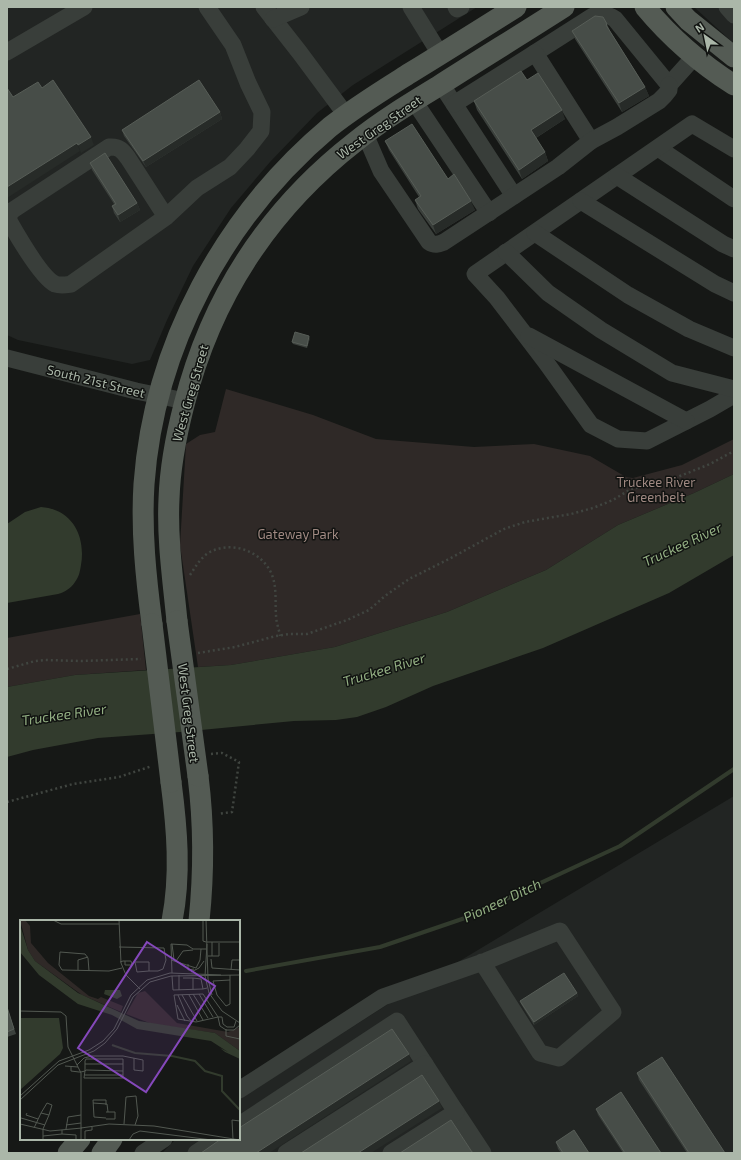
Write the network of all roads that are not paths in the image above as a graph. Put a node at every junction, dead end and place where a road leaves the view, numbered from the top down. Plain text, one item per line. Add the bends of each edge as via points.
1 (84, 7) edge
2 (207, 7) edge
3 (411, 7) edge
4 (456, 7) edge
5 (461, 7) edge
6 (496, 7) edge
7 (516, 7) edge
8 (564, 7) edge
9 (645, 7) edge
10 (676, 7) edge
11 (727, 7) edge
12 (298, 8) edge
13 (268, 13) edge
14 (734, 15) edge
15 (7, 52) edge
16 (440, 54) junction
17 (530, 56) junction
18 (696, 56) junction
19 (734, 57) edge
20 (441, 84) junction
21 (669, 85) junction
22 (734, 85) edge
23 (414, 101) junction
24 (454, 104) junction
25 (346, 115) junction
26 (365, 134) junction
27 (591, 141) junction
28 (658, 148) junction
29 (734, 149) edge
30 (617, 176) junction
31 (510, 189) junction
32 (734, 199) edge
33 (581, 201) junction
34 (287, 205) junction
35 (489, 213) junction
36 (166, 218) junction
37 (534, 233) junction
38 (734, 249) edge
39 (506, 252) junction
40 (734, 293) edge
41 (524, 333) junction
42 (734, 348) edge
43 (7, 358) edge
44 (734, 389) edge
45 (734, 395) edge
46 (159, 396) junction
47 (185, 401) junction
48 (686, 421) junction
49 (172, 920) edge
50 (198, 920) edge
51 (482, 962) junction
52 (425, 1064) junction
53 (240, 1089) edge
54 (456, 1112) junction
55 (240, 1124) edge
56 (79, 1140) edge
57 (111, 1140) edge
58 (162, 1140) edge
59 (216, 1140) edge
60 (477, 1151) edge
61 (68, 1153) edge
62 (102, 1153) edge
63 (143, 1153) edge
64 (196, 1153) edge
65 (286, 1153) edge
66 (391, 1153) edge

1 - 15 street
2 - 36 street via 233,45 262,112 261,131 230,167 197,188
3 - 16 street
4 - 5 street
6 - 16 main road
7 - 16 main road, West Greg Street
8 - 20 main road, West Greg Street
9 - 18 main road
10 - 19 main road
11 - 14 street
12 - 13 street
13 - 25 street
16 - 25 main road, West Greg Street
17 - 21 street via 600,13 615,19
17 - 24 street
17 - 27 street
18 - 21 street
18 - 22 main road
20 - 23 main road, West Greg Street
20 - 24 street
21 - 27 street via 659,101
23 - 26 main road, West Greg Street
23 - 35 street
24 - 31 street
25 - 34 main road via 344,128 316,158
25 - 46 main road, West Greg Street via 311,143 276,178 231,235 206,277 184,322
26 - 34 main road, West Greg Street via 309,181
26 - 35 street via 381,171 433,244 444,242
27 - 31 street via 558,167
28 - 29 street via 692,124
28 - 30 street
28 - 32 street
30 - 33 street
30 - 38 street
31 - 35 street
33 - 37 street
33 - 40 street via 715,284
34 - 47 main road, West Greg Street via 251,251 224,297 203,344
36 - 36 street via 71,284 61,286 44,275 9,221 9,214 109,147 116,147 128,158
37 - 39 street
37 - 42 street via 628,295 689,329
39 - 41 street via 475,274
39 - 44 street via 548,293 601,330 672,373
41 - 48 street
41 - 48 street via 591,425 611,436 618,439 647,441
43 - 46 street, South 21st Street via 86,380
45 - 48 street
46 - 47 street, South 21st Street
46 - 49 main road, West Greg Street, bridge via 147,458 143,504 145,558 176,818 177,863
47 - 50 main road, West Greg Street, bridge via 175,444 168,523 177,621 201,812 203,859
51 - 51 street via 560,931 613,1012 558,1058 540,1053
51 - 53 street via 383,997
52 - 54 street
52 - 55 street via 397,1021
52 - 65 street
54 - 60 street
54 - 66 street
56 - 61 main road
57 - 62 main road
58 - 63 street
59 - 64 street

